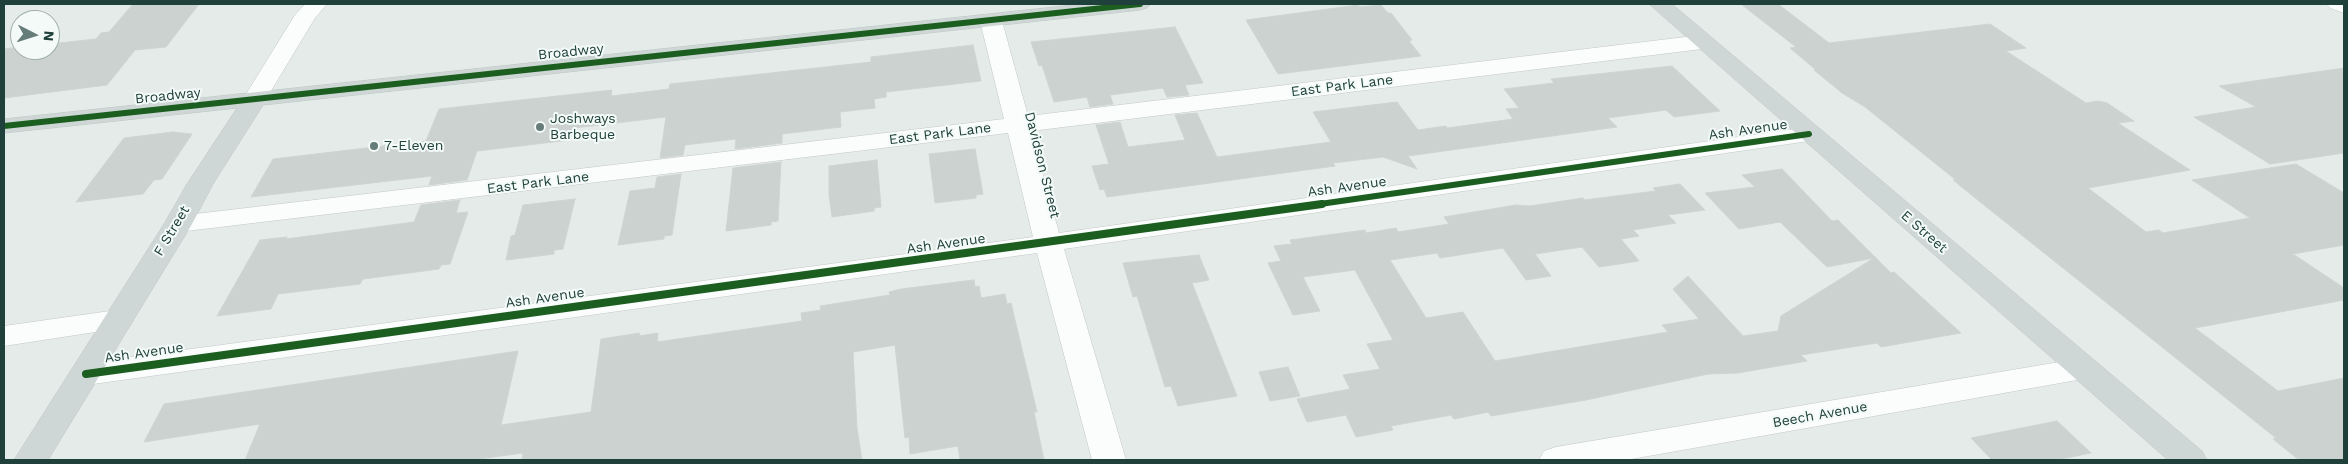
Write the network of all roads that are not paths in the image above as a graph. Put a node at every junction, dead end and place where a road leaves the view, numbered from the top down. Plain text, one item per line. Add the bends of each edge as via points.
1 (316, 4) edge
2 (1140, 4) edge
3 (1659, 4) edge
4 (2337, 4) edge
5 (2344, 8) edge
6 (991, 20) junction
7 (1702, 42) junction
8 (255, 99) junction
9 (1019, 125) junction
10 (4, 126) edge
11 (1809, 134) junction
12 (178, 224) junction
13 (1048, 242) junction
14 (116, 320) junction
15 (4, 336) edge
16 (2083, 369) junction
17 (86, 374) junction
18 (31, 460) edge
19 (1109, 460) edge
20 (1556, 460) edge
21 (2190, 460) edge

1 - 8 street, F Street
2 - 6 main road, Broadway
3 - 7 main road, E Street
4 - 5 street
6 - 8 main road, Broadway
6 - 9 street, Davidson Street
7 - 9 street, East Park Lane
7 - 11 main road, E Street
8 - 10 main road, Broadway
8 - 12 main road, F Street
9 - 12 street, East Park Lane
9 - 13 street, Davidson Street
11 - 13 street, Ash Avenue
11 - 16 main road, E Street
12 - 14 main road, F Street
13 - 17 street, Ash Avenue
13 - 19 street, Davidson Street
14 - 15 street
14 - 17 main road, F Street
16 - 20 street, Beech Avenue
16 - 21 main road, E Street
17 - 18 main road, F Street

